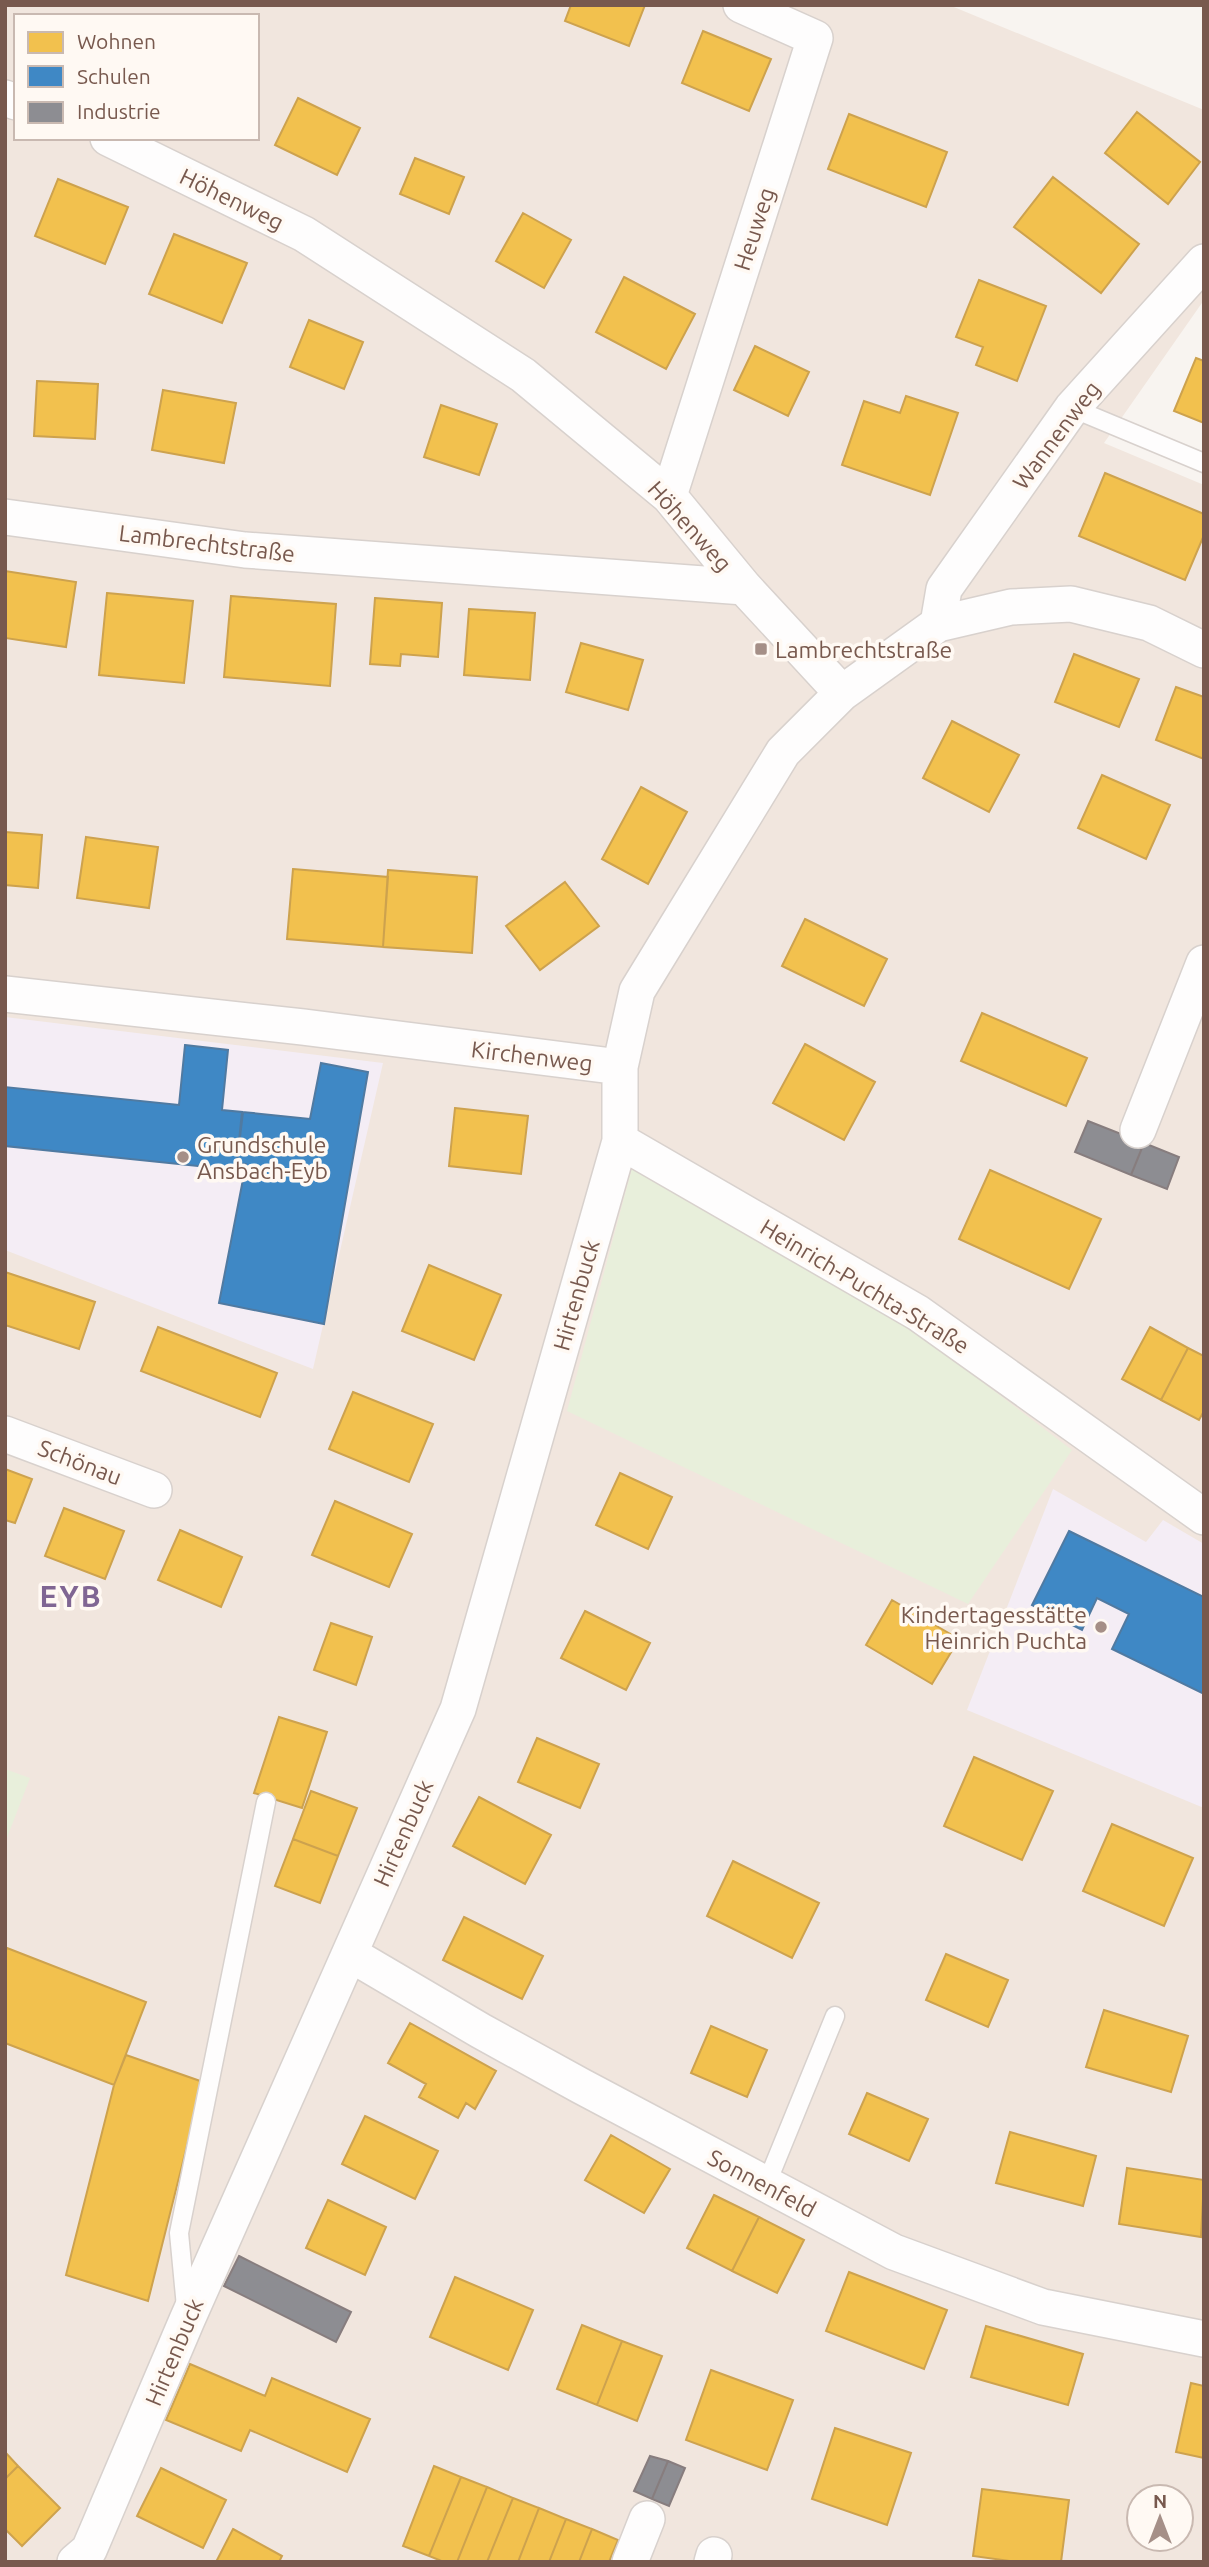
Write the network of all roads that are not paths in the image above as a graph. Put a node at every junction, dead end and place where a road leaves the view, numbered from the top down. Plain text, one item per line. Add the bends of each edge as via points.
1 (741, 5) edge
2 (112, 140) edge
3 (1204, 262) edge
4 (1072, 408) junction
5 (1204, 463) edge
6 (669, 496) junction
7 (5, 517) edge
8 (744, 587) junction
9 (939, 624) junction
10 (1204, 650) edge
11 (842, 693) junction
12 (1204, 962) edge
13 (5, 994) edge
14 (621, 1067) junction
15 (1138, 1130) dead end
16 (620, 1141) junction
17 (5, 1434) edge
18 (154, 1490) dead end
19 (1204, 1517) edge
20 (267, 1802) dead end
21 (350, 1954) junction
22 (835, 2015) dead end
23 (766, 2185) junction
24 (187, 2320) junction
25 (1204, 2339) edge
26 (647, 2519) dead end
27 (75, 2562) edge
28 (631, 2562) edge

1 - 6 street, Heuweg via 815,38
2 - 6 street, Höhenweg via 316,242 523,375
3 - 4 street, Wannenweg
4 - 5 lane
4 - 9 street, Wannenweg via 944,589
6 - 8 street, Höhenweg
7 - 8 street, Lambrechtstraße via 246,550
8 - 11 street, Höhenweg
9 - 10 street via 1011,607 1071,604 1149,623
9 - 11 street
11 - 14 street, Kirchenweg via 783,752 637,991
12 - 15 street
13 - 14 street, Kirchenweg
14 - 16 street, Hirtenbuck
16 - 19 street, Heinrich-Puchta-Straße via 918,1313
16 - 21 street, Hirtenbuck via 458,1709
17 - 18 street, Schönau
20 - 24 lane via 179,2233
21 - 23 street, Sonnenfeld via 481,2031
21 - 24 street, Hirtenbuck
22 - 23 lane
23 - 25 street, Sonnenfeld via 894,2252 1043,2306
24 - 27 street, Hirtenbuck via 89,2550
26 - 28 street

